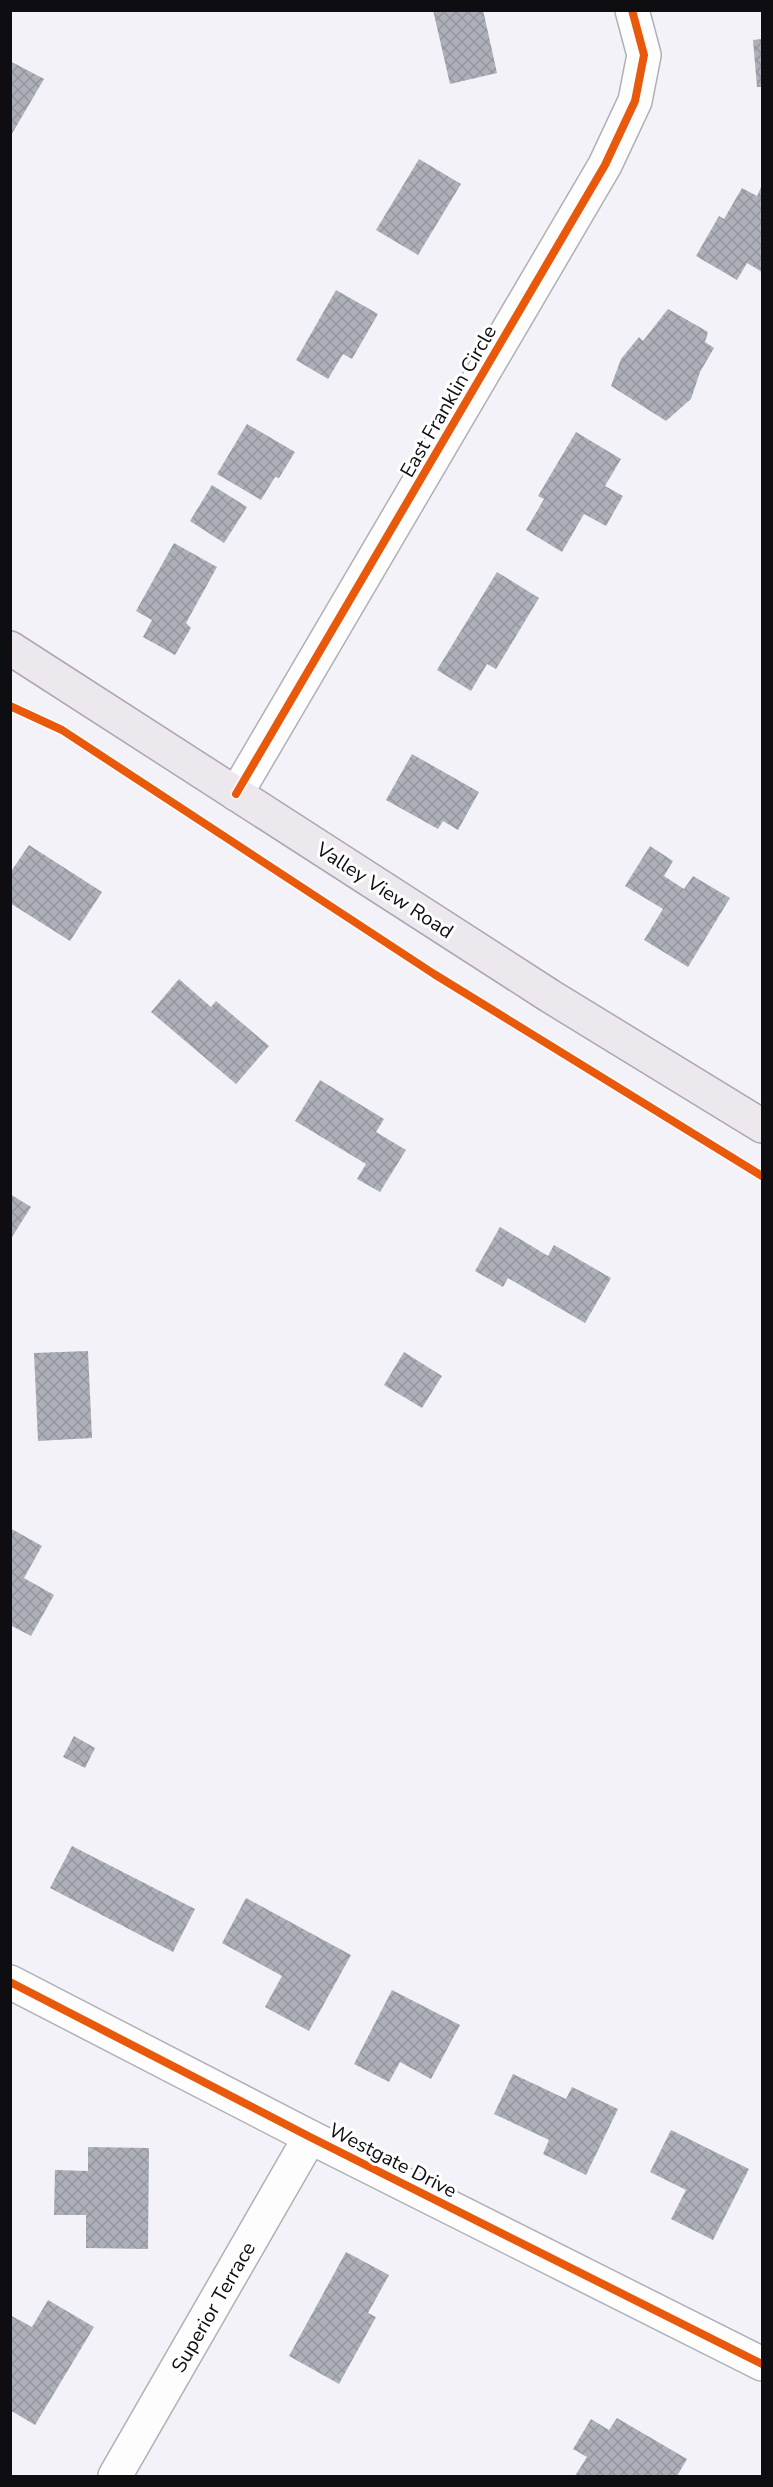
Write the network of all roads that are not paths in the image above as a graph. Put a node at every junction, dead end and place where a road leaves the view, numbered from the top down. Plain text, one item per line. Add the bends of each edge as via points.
1 (632, 10) edge
2 (10, 648) edge
3 (236, 794) junction
4 (762, 1126) edge
5 (10, 1982) edge
6 (310, 2137) junction
7 (762, 2364) edge
8 (115, 2476) edge

1 - 3 street, East Franklin Circle via 644,55 635,101 605,165
2 - 3 main road, Valley View Road
3 - 4 main road, Valley View Road via 550,996
5 - 6 street, Westgate Drive
6 - 7 street, Westgate Drive
6 - 8 street, Superior Terrace

